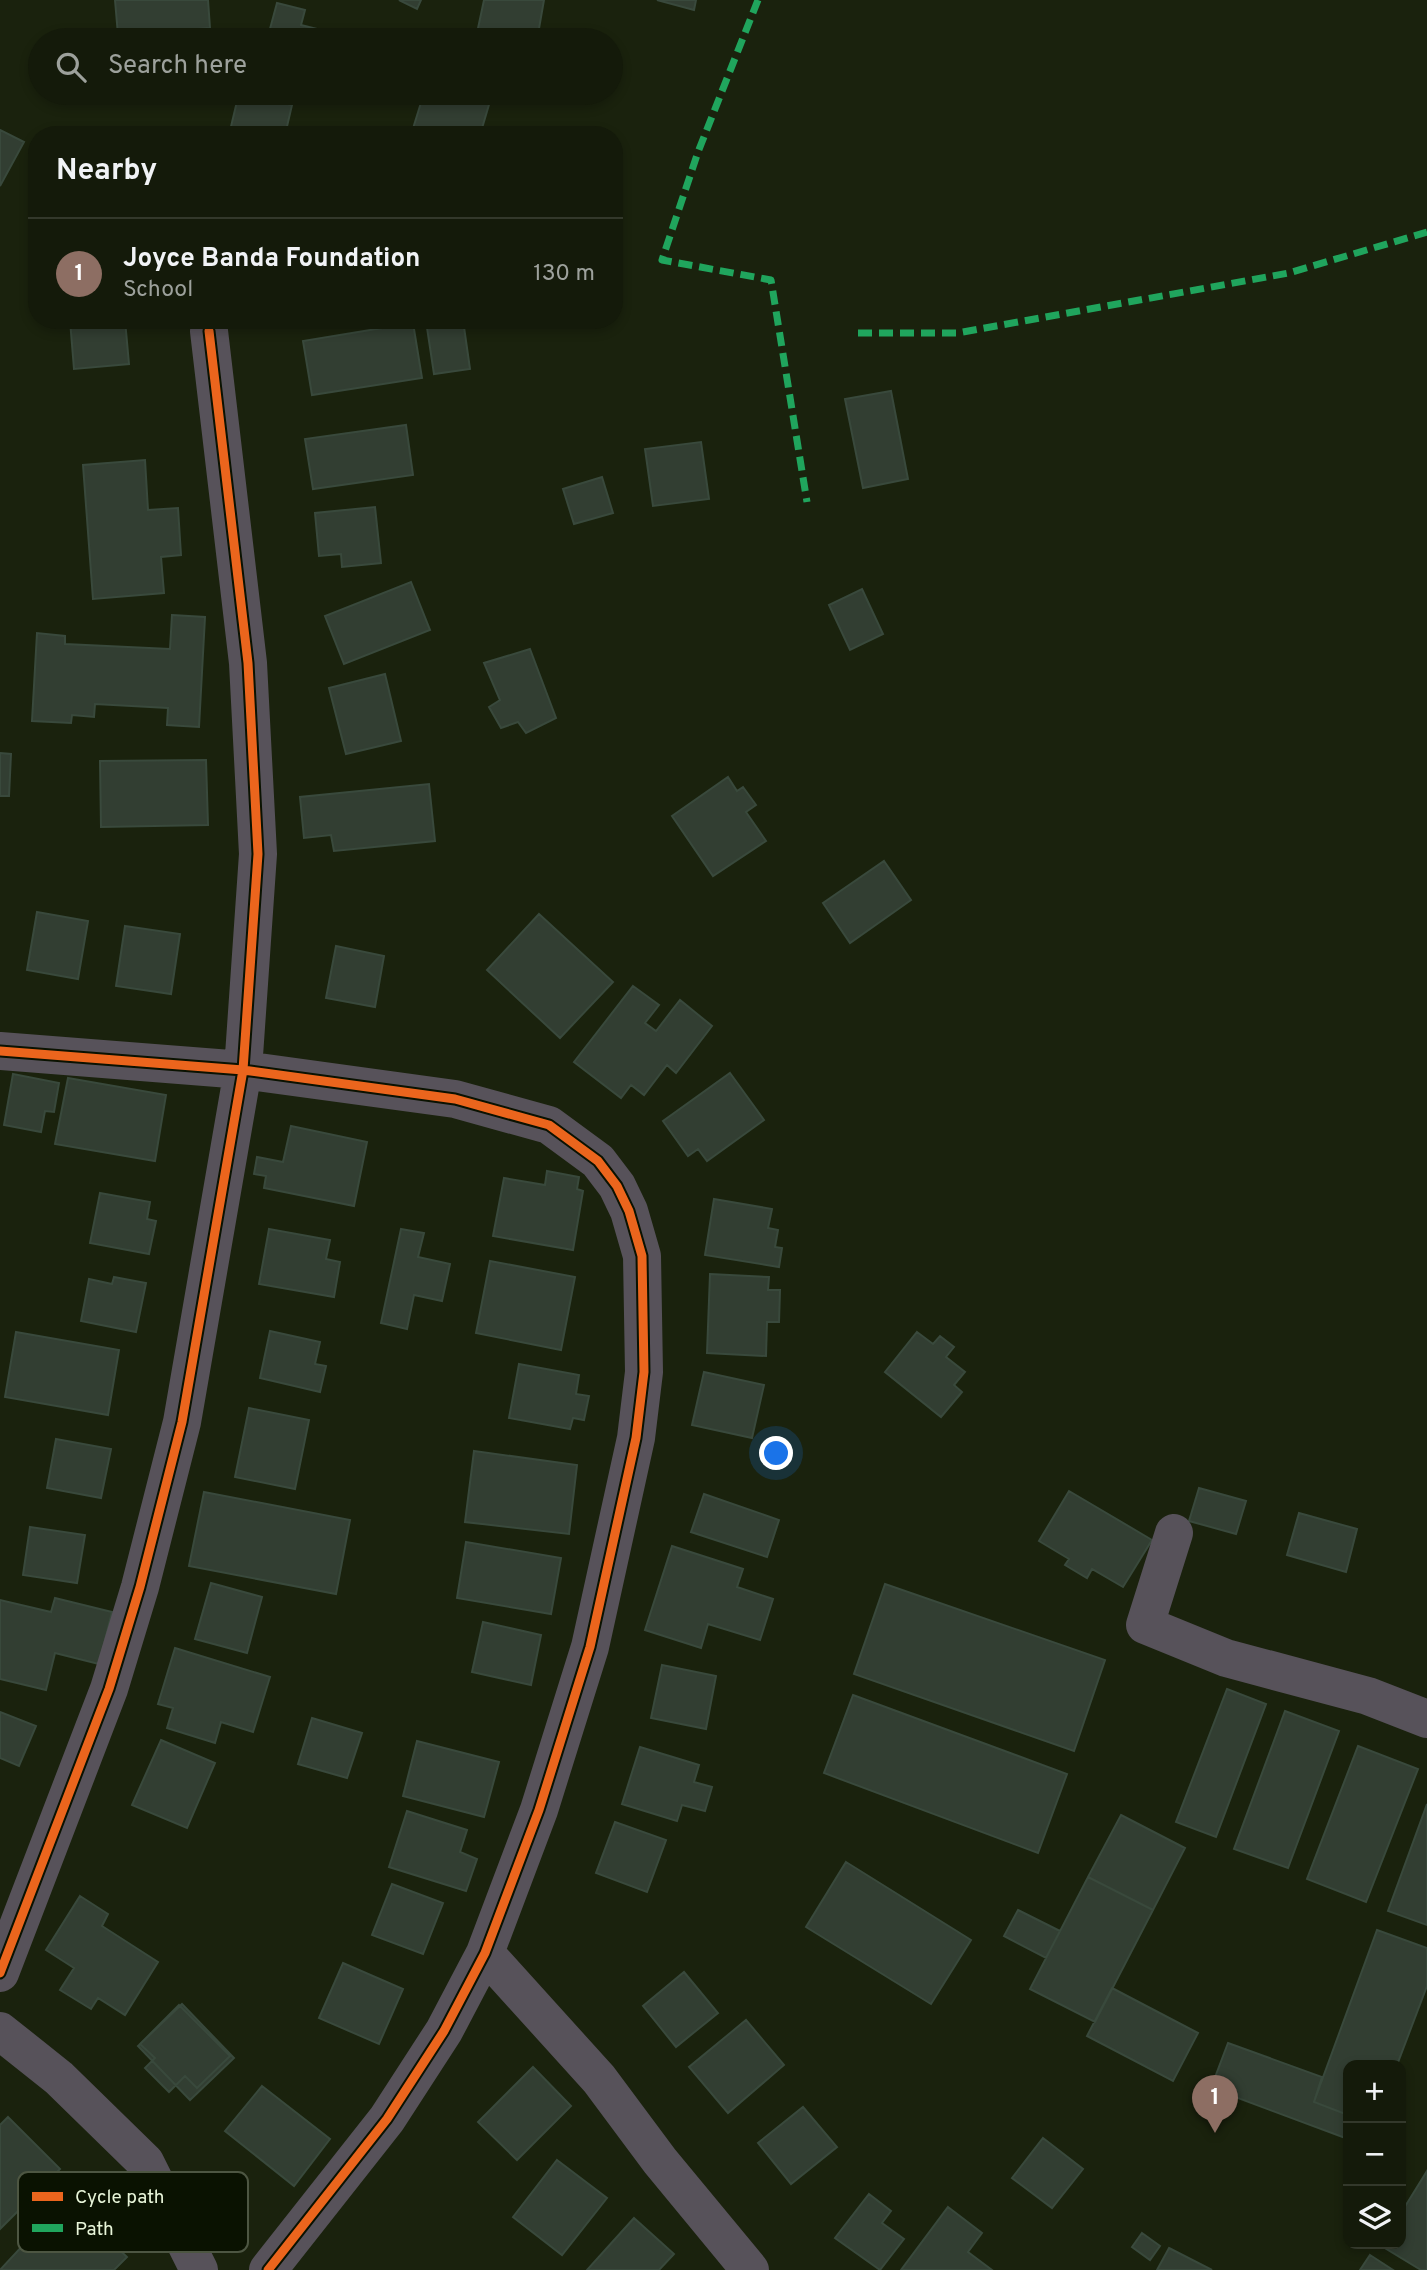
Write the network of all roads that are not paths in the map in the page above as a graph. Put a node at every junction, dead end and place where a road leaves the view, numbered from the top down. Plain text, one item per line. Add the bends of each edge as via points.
1 (209, 331) dead end
2 (0, 1051) edge
3 (243, 1070) junction
4 (1174, 1534) dead end
5 (1427, 1719) edge
6 (485, 1953) junction
7 (0, 1973) edge
8 (0, 2031) edge
9 (150, 2172) edge
10 (190, 2252) edge
11 (199, 2270) edge
12 (268, 2270) edge
13 (750, 2270) edge

1 - 3 street via 248,663 258,854
2 - 3 street
3 - 6 street via 455,1099 549,1125 598,1161 617,1186 642,1256 644,1372 636,1438 590,1647 539,1810
3 - 7 street via 182,1422 140,1587 109,1689
4 - 5 street via 1144,1625 1226,1658 1368,1696
6 - 12 street via 444,2031 387,2119
6 - 13 street via 598,2079
8 - 9 street via 59,2078
10 - 11 street

